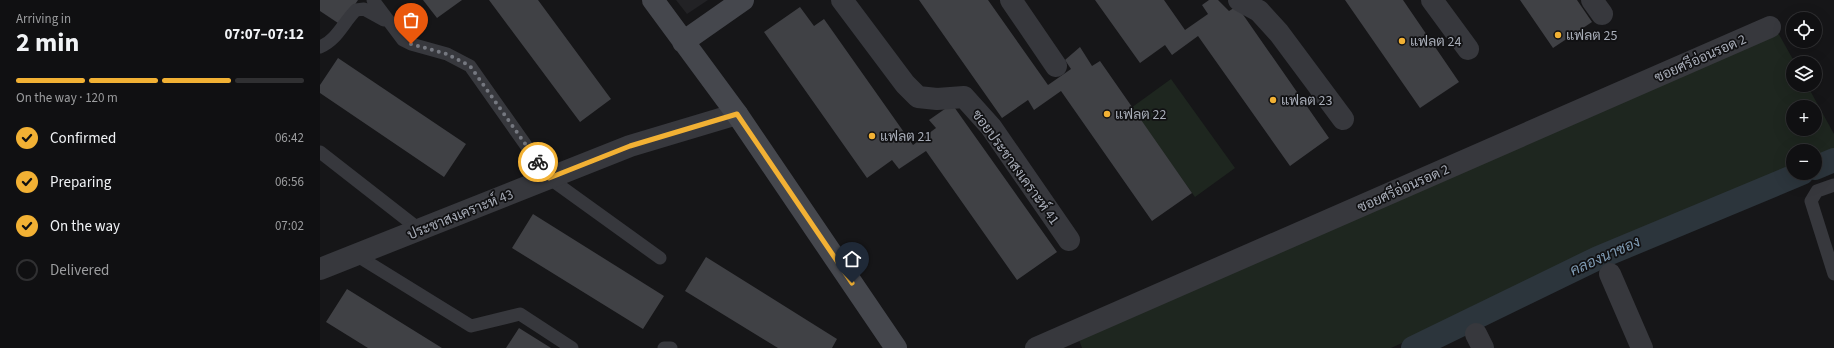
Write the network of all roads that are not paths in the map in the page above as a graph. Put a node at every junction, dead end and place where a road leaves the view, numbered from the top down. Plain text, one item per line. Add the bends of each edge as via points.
1 (373, 0) edge
2 (653, 0) edge
3 (743, 0) edge
4 (842, 0) edge
5 (1011, 0) edge
6 (1239, 0) edge
7 (1432, 0) edge
8 (391, 24) junction
9 (1770, 28) dead end
10 (683, 42) junction
11 (320, 47) edge
12 (1468, 49) dead end
13 (1056, 66) dead end
14 (737, 114) junction
15 (1343, 119) dead end
16 (320, 152) edge
17 (549, 178) junction
18 (1834, 185) edge
19 (420, 230) junction
20 (1069, 240) dead end
21 (356, 255) junction
22 (660, 258) dead end
23 (320, 270) edge
24 (1610, 274) dead end
25 (1834, 274) edge
26 (572, 348) edge
27 (664, 348) edge
28 (671, 348) edge
29 (896, 348) edge
30 (1036, 348) edge
31 (1642, 348) edge

1 - 8 lane
2 - 10 street
3 - 10 street
4 - 20 street, ซอยประชาสงเคราะห์ 41 via 918,98 964,98 969,103 991,128
5 - 13 street
6 - 15 street via 1259,12 1279,33
7 - 12 street
8 - 11 lane via 367,10 360,9 352,13 333,40
8 - 17 lane via 403,40 447,54 470,66
9 - 30 street, ซอยศรีอ่อนรอด 2
10 - 14 street
14 - 17 street, ประชาสงเคราะห์ 43 via 630,146
14 - 29 street
16 - 19 lane
17 - 19 street, ประชาสงเคราะห์ 43
17 - 22 lane
18 - 25 lane via 1817,192 1811,201
19 - 21 street, ประชาสงเคราะห์ 43
21 - 23 street, ประชาสงเคราะห์ 43
21 - 26 lane via 471,326 520,314
24 - 31 street
27 - 28 lane

